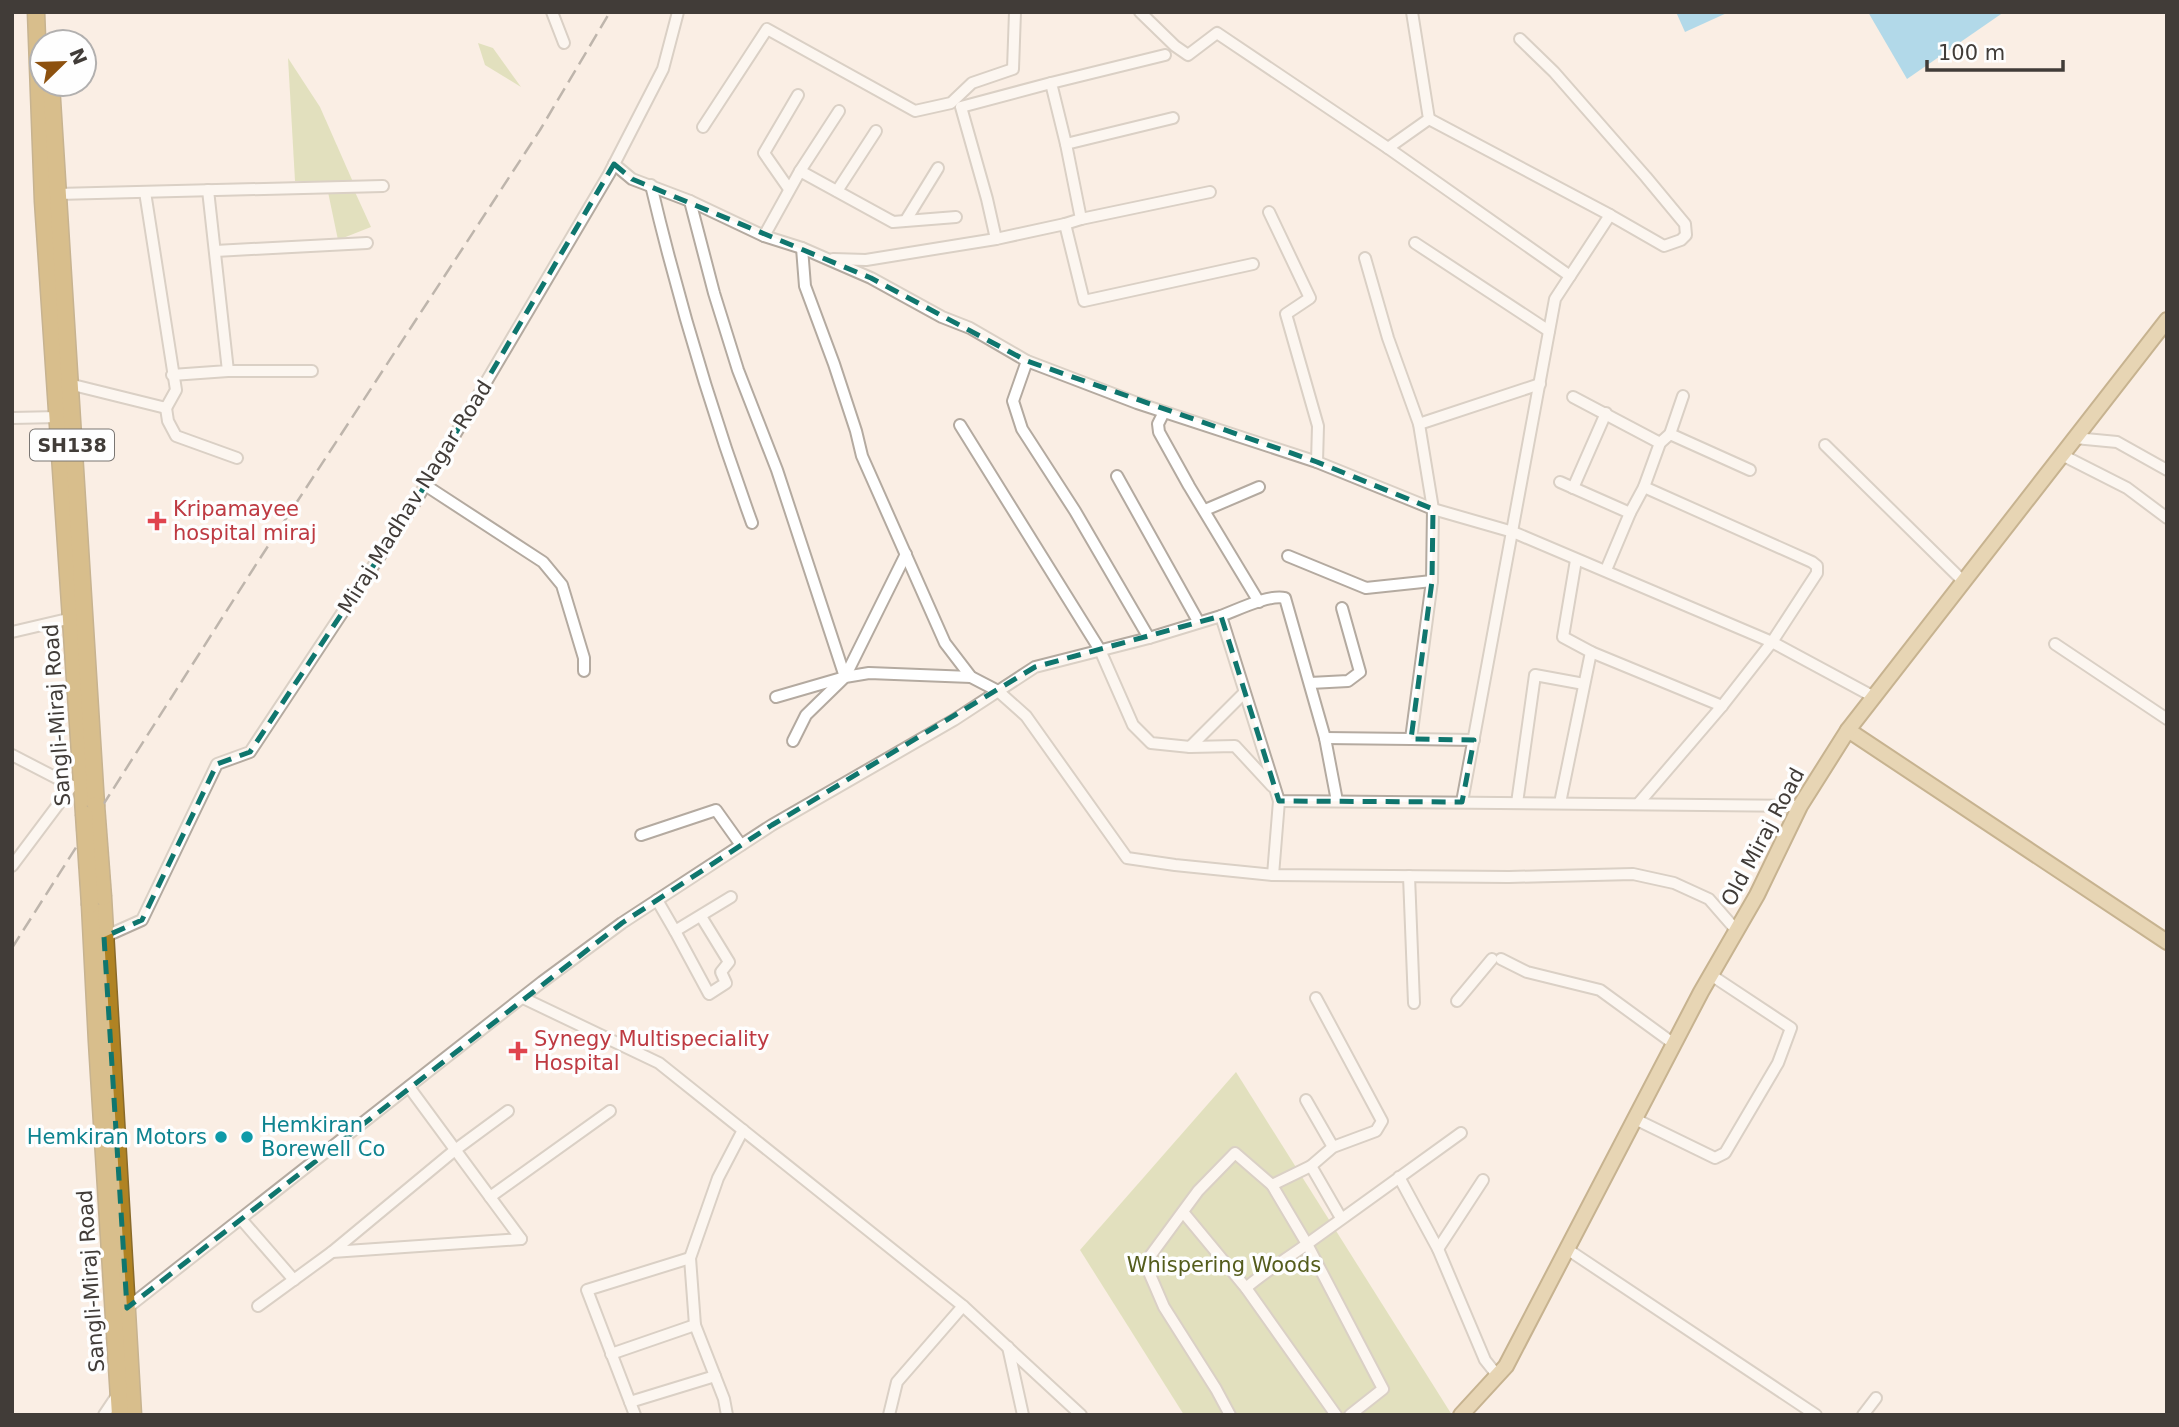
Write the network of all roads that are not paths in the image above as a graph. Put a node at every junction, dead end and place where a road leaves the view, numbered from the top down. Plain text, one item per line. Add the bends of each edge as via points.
1 (36, 12) edge
2 (552, 12) edge
3 (678, 12) edge
4 (1015, 12) edge
5 (1140, 12) edge
6 (1412, 12) edge
7 (1521, 39) dead end
8 (564, 43) dead end
9 (1166, 55) dead end
10 (1051, 83) junction
11 (798, 95) dead end
12 (52, 98) edge
13 (839, 111) dead end
14 (1173, 118) dead end
15 (1429, 119) junction
16 (703, 127) dead end
17 (876, 131) dead end
18 (1066, 144) junction
19 (1388, 148) junction
20 (614, 164) junction
21 (938, 168) dead end
22 (800, 171) junction
23 (651, 185) junction
24 (383, 186) dead end
25 (789, 189) junction
26 (208, 190) junction
27 (838, 191) junction
28 (145, 192) junction
29 (1210, 192) dead end
30 (57, 194) junction
31 (690, 201) junction
32 (1269, 212) dead end
33 (1610, 215) junction
34 (956, 217) dead end
35 (1081, 219) junction
36 (906, 220) junction
37 (1065, 224) junction
38 (764, 236) junction
39 (996, 239) junction
40 (368, 243) dead end
41 (1415, 243) dead end
42 (802, 248) junction
43 (215, 251) junction
44 (826, 258) junction
45 (1365, 258) dead end
46 (1253, 264) dead end
47 (1570, 276) junction
48 (2167, 320) edge
49 (1549, 331) junction
50 (1027, 361) junction
51 (228, 371) junction
52 (312, 371) dead end
53 (172, 375) junction
54 (69, 384) junction
55 (1539, 384) junction
56 (1683, 396) dead end
57 (1573, 397) dead end
58 (166, 408) junction
59 (1164, 412) junction
60 (1606, 413) junction
61 (59, 417) junction
62 (12, 418) edge
63 (1419, 424) junction
64 (960, 425) dead end
65 (1670, 434) junction
66 (2075, 438) junction
67 (1660, 443) junction
68 (1825, 445) dead end
69 (2062, 455) junction
70 (237, 458) dead end
71 (1317, 462) junction
72 (1750, 470) dead end
73 (2167, 470) edge
74 (1117, 476) dead end
75 (1560, 482) dead end
76 (425, 485) junction
77 (1259, 487) dead end
78 (1644, 487) junction
79 (1573, 488) junction
80 (1433, 509) junction
81 (1205, 510) junction
82 (1630, 513) junction
83 (2167, 517) edge
84 (752, 523) dead end
85 (1513, 532) junction
86 (906, 554) junction
87 (1288, 556) dead end
88 (1576, 560) junction
89 (1606, 570) junction
90 (1432, 581) junction
91 (1964, 582) junction
92 (1259, 601) junction
93 (1342, 608) dead end
94 (1221, 616) junction
95 (72, 618) junction
96 (1198, 621) junction
97 (12, 632) edge
98 (1149, 638) junction
99 (1772, 642) junction
100 (2055, 645) dead end
101 (1100, 650) junction
102 (1591, 652) junction
103 (584, 671) dead end
104 (845, 677) junction
105 (971, 677) junction
106 (1310, 683) junction
107 (1584, 684) junction
108 (998, 691) junction
109 (1244, 693) junction
110 (776, 697) dead end
111 (1874, 697) junction
112 (1722, 706) junction
113 (2167, 719) edge
114 (1848, 730) junction
115 (1325, 737) junction
116 (1411, 738) junction
117 (1474, 740) junction
118 (793, 741) dead end
119 (1190, 747) junction
120 (12, 755) edge
121 (83, 786) junction
122 (1277, 796) junction
123 (1337, 801) junction
124 (1462, 802) junction
125 (1517, 803) junction
126 (1560, 803) junction
127 (1638, 804) junction
128 (1800, 806) junction
129 (641, 835) dead end
130 (741, 845) junction
131 (12, 866) edge
132 (1273, 875) junction
133 (1409, 876) junction
134 (731, 897) dead end
135 (657, 900) junction
136 (94, 905) junction
137 (702, 918) dead end
138 (1736, 930) junction
139 (675, 931) junction
140 (104, 937) junction
141 (2167, 942) edge
142 (1711, 975) junction
143 (523, 998) junction
144 (1316, 998) dead end
145 (1457, 1001) dead end
146 (1414, 1003) dead end
147 (1674, 1044) junction
148 (410, 1087) junction
149 (1306, 1100) dead end
150 (508, 1111) dead end
151 (610, 1111) dead end
152 (1635, 1119) junction
153 (743, 1130) junction
154 (1461, 1133) dead end
155 (1334, 1147) junction
156 (456, 1150) junction
157 (1311, 1166) junction
158 (1399, 1177) junction
159 (1483, 1180) dead end
160 (1272, 1185) junction
161 (490, 1197) junction
162 (1182, 1212) junction
163 (1341, 1218) junction
164 (241, 1219) junction
165 (1307, 1244) junction
166 (1438, 1249) junction
167 (1567, 1249) junction
168 (332, 1252) junction
169 (690, 1258) junction
170 (294, 1280) junction
171 (1246, 1288) junction
172 (258, 1306) dead end
173 (963, 1306) junction
174 (127, 1308) junction
175 (695, 1325) junction
176 (1008, 1347) junction
177 (611, 1353) junction
178 (1497, 1375) junction
179 (715, 1376) junction
180 (131, 1381) junction
181 (119, 1392) junction
182 (1876, 1398) dead end
183 (630, 1402) junction
184 (1468, 1413) edge
185 (104, 1415) edge
186 (120, 1415) edge
187 (134, 1415) edge
188 (635, 1415) edge
189 (727, 1415) edge
190 (889, 1415) edge
191 (1023, 1415) edge
192 (1081, 1415) edge
193 (1230, 1415) edge
194 (1336, 1415) edge
195 (1350, 1415) edge
196 (1816, 1415) edge
197 (1863, 1415) edge

1 - 61 highway, Sangli-Miraj Road via 43,201
2 - 8 street
3 - 20 street, Miraj Madhav Nagar Road via 663,69
4 - 16 street via 1013,69 972,83 951,103 915,111 768,29
5 - 19 street via 1188,55 1217,33
6 - 15 street
7 - 33 street via 1646,177 1685,224 1686,235 1664,246
9 - 10 street
10 - 18 street
10 - 39 street via 961,107
11 - 25 street via 764,153
12 - 30 highway, Sangli-Miraj Road / SH138
13 - 22 street
14 - 18 street
15 - 19 street
15 - 33 street
17 - 27 street
18 - 35 street
19 - 47 street
20 - 23 street via 632,179
20 - 76 street, Miraj Madhav Nagar Road
21 - 36 street
22 - 25 street
22 - 27 street
23 - 31 street
23 - 84 street via 667,254
24 - 26 street
25 - 38 street
26 - 28 street
26 - 43 street
27 - 36 street via 893,222
28 - 30 street
28 - 53 street
29 - 35 street
30 - 54 highway, Sangli-Miraj Road / SH138
31 - 38 street
31 - 104 street via 738,370 777,471
32 - 71 street via 1310,298 1286,314 1318,426
33 - 47 street
34 - 36 street
35 - 37 street
37 - 39 street
37 - 46 street via 1084,302
38 - 42 street
39 - 44 street via 866,260
40 - 43 street
41 - 49 street
42 - 44 street
42 - 86 street via 805,286 862,456
43 - 51 street
44 - 50 street
45 - 63 street
47 - 49 street via 1555,299
48 - 66 main road, Old Miraj Road
49 - 55 street
50 - 59 street
50 - 98 street via 1013,401 1022,429
51 - 52 street
51 - 53 street
53 - 58 street via 176,390
54 - 58 street
54 - 121 highway, Sangli-Miraj Road / SH138
55 - 63 street
55 - 85 street
56 - 65 street
57 - 60 street
58 - 70 street via 176,436
59 - 71 street
59 - 81 street via 1158,424 1160,432
60 - 67 street
60 - 79 street
61 - 62 street
61 - 95 highway, Sangli-Miraj Road
63 - 80 street
64 - 101 street
65 - 67 street
65 - 72 street
66 - 69 main road, Old Miraj Road
66 - 73 street via 2117,442
67 - 78 street
68 - 91 street
69 - 83 street via 2127,488
69 - 91 main road, Old Miraj Road
71 - 80 street
74 - 96 street
75 - 79 street
76 - 103 street via 543,562 562,585
76 - 140 street, Miraj Madhav Nagar Road via 250,752 216,764 142,920
77 - 81 street
78 - 82 street
78 - 99 street via 1817,566 1817,573
79 - 82 street
80 - 85 street
80 - 90 street
81 - 92 street
82 - 89 street
85 - 88 street
85 - 117 street
86 - 104 street
86 - 105 street via 944,643
87 - 90 street via 1366,588
88 - 89 street
88 - 102 street via 1563,638
89 - 99 street
90 - 116 street
91 - 111 main road, Old Miraj Road
92 - 94 street
92 - 106 street via 1285,598
93 - 106 street via 1360,672 1348,681
94 - 96 street
94 - 109 street
95 - 97 street
95 - 121 highway, Sangli-Miraj Road
96 - 98 street
98 - 101 street
99 - 111 street
99 - 112 street
100 - 113 street
101 - 108 street via 1035,667
101 - 119 street via 1133,725 1152,743
102 - 107 street
102 - 112 street
104 - 105 street via 869,673
104 - 110 street
104 - 118 street via 806,715
105 - 108 street
106 - 115 street
107 - 125 street via 1535,675
107 - 126 street
108 - 130 street
108 - 132 street via 1026,716 1127,858
109 - 119 street
109 - 122 street
111 - 114 main road, Old Miraj Road
112 - 127 street
114 - 128 main road, Old Miraj Road
114 - 141 main road
115 - 116 street
115 - 123 street
116 - 117 street
117 - 124 street
119 - 122 street via 1235,746
120 - 121 street
121 - 131 street
121 - 136 highway, Sangli-Miraj Road / SH138, bridge via 90,810
122 - 123 street
122 - 132 street
123 - 124 street
124 - 125 street
125 - 126 street
126 - 127 street
127 - 128 street
128 - 138 main road, Old Miraj Road
129 - 130 street via 716,810
130 - 135 street
132 - 133 street
133 - 138 street via 1633,874 1674,883 1709,900
133 - 146 street
134 - 139 street
135 - 139 street
135 - 143 street
136 - 140 highway, Sangli-Miraj Road / SH138
136 - 181 highway, Sangli-Miraj Road via 97,1042
137 - 139 street via 729,962 722,972 726,983 709,994
138 - 142 main road, Old Miraj Road
140 - 174 highway, Sangli-Miraj Road / SH138
142 - 147 main road, Old Miraj Road
142 - 152 street via 1791,1028 1779,1063 1725,1153 1715,1158
143 - 148 street
143 - 153 street via 659,1063
144 - 155 street via 1382,1121 1376,1130
145 - 147 street via 1497,959 1527,972 1600,990
147 - 152 main road, Old Miraj Road
148 - 156 street
148 - 164 street
149 - 155 street
150 - 156 street
151 - 161 street
152 - 167 main road, Old Miraj Road
153 - 169 street via 718,1178
153 - 173 street
154 - 158 street
155 - 157 street
156 - 161 street
156 - 168 street
157 - 160 street
157 - 163 street
158 - 163 street
158 - 166 street
159 - 166 street
160 - 162 street via 1235,1153
160 - 165 street
161 - 168 street via 521,1238
162 - 171 street
162 - 193 street via 1145,1263 1164,1307
163 - 165 street
164 - 170 street
164 - 174 street
165 - 171 street
165 - 195 street via 1383,1389
166 - 178 street via 1485,1360
167 - 178 main road, Old Miraj Road
167 - 196 street
168 - 170 street
169 - 175 street
169 - 177 street via 587,1290
170 - 172 street
171 - 194 street
173 - 176 street
173 - 190 street via 897,1382
174 - 180 highway, Sangli-Miraj Road / SH138
175 - 177 street
175 - 179 street
176 - 191 street
176 - 192 street
177 - 183 street
178 - 184 main road, Old Miraj Road
179 - 183 street
179 - 189 street
180 - 181 street
180 - 187 highway, Sangli-Miraj Road / SH138
181 - 185 street
181 - 186 highway, Sangli-Miraj Road
182 - 197 street
183 - 188 street

